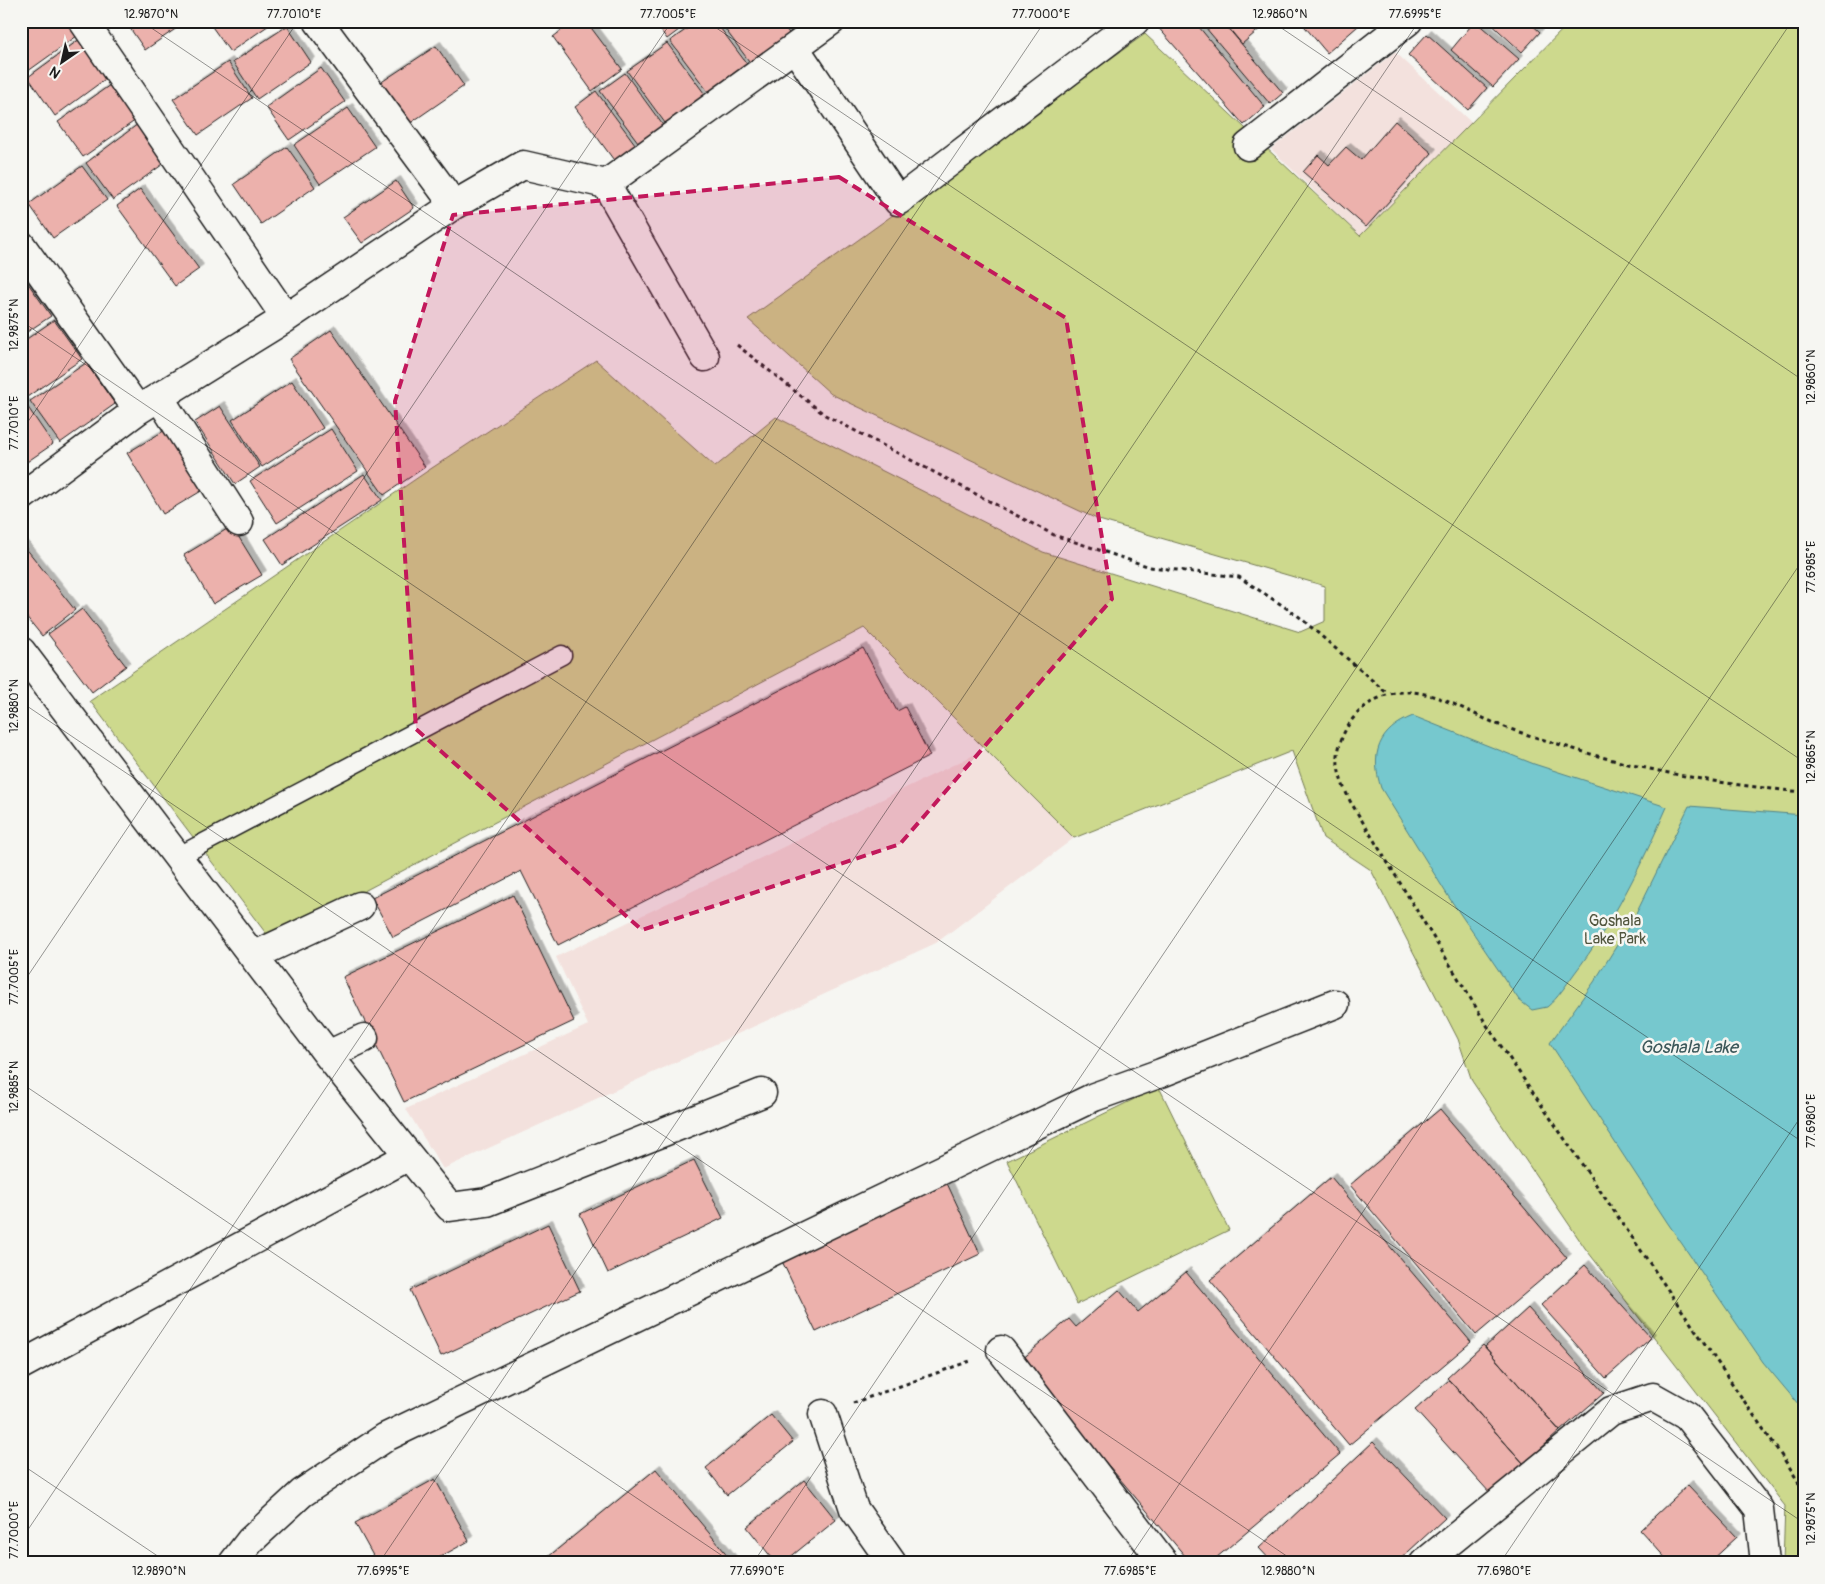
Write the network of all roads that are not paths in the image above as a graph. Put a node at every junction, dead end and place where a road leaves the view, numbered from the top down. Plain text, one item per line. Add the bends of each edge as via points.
1 (83, 21) edge
2 (318, 21) edge
3 (831, 21) edge
4 (1135, 21) edge
5 (1397, 24) edge
6 (795, 48) junction
7 (1248, 146) dead end
8 (606, 184) junction
9 (454, 205) junction
10 (21, 245) edge
11 (286, 318) junction
12 (705, 357) road end
13 (148, 404) junction
14 (21, 497) edge
15 (239, 522) dead end
16 (21, 651) edge
17 (562, 655) dead end
18 (179, 856) junction
19 (360, 906) dead end
20 (253, 956) junction
21 (1335, 1004) dead end
22 (364, 1038) dead end
23 (328, 1055) junction
24 (762, 1093) dead end
25 (409, 1156) junction
26 (1001, 1350) road end
27 (21, 1365) edge
28 (823, 1414) road end
29 (233, 1563) edge
30 (892, 1563) edge
31 (1164, 1563) edge
32 (1424, 1563) edge
33 (1765, 1563) edge

1 - 11 street
2 - 9 street
3 - 6 street
4 - 6 street via 898,200
5 - 7 street
6 - 8 street
8 - 9 street via 523,165
8 - 12 street
9 - 11 street
10 - 13 street
11 - 13 street
13 - 14 street
13 - 15 street
16 - 18 street
17 - 18 lane
18 - 20 street
19 - 20 street
20 - 23 street
21 - 29 street via 1094,1097 386,1437 302,1493 250,1541
22 - 23 street
23 - 25 street
24 - 25 street via 487,1202 450,1207
25 - 27 street
26 - 31 street
28 - 30 street via 854,1509
32 - 33 street via 1611,1411 1653,1397 1687,1416 1759,1509

